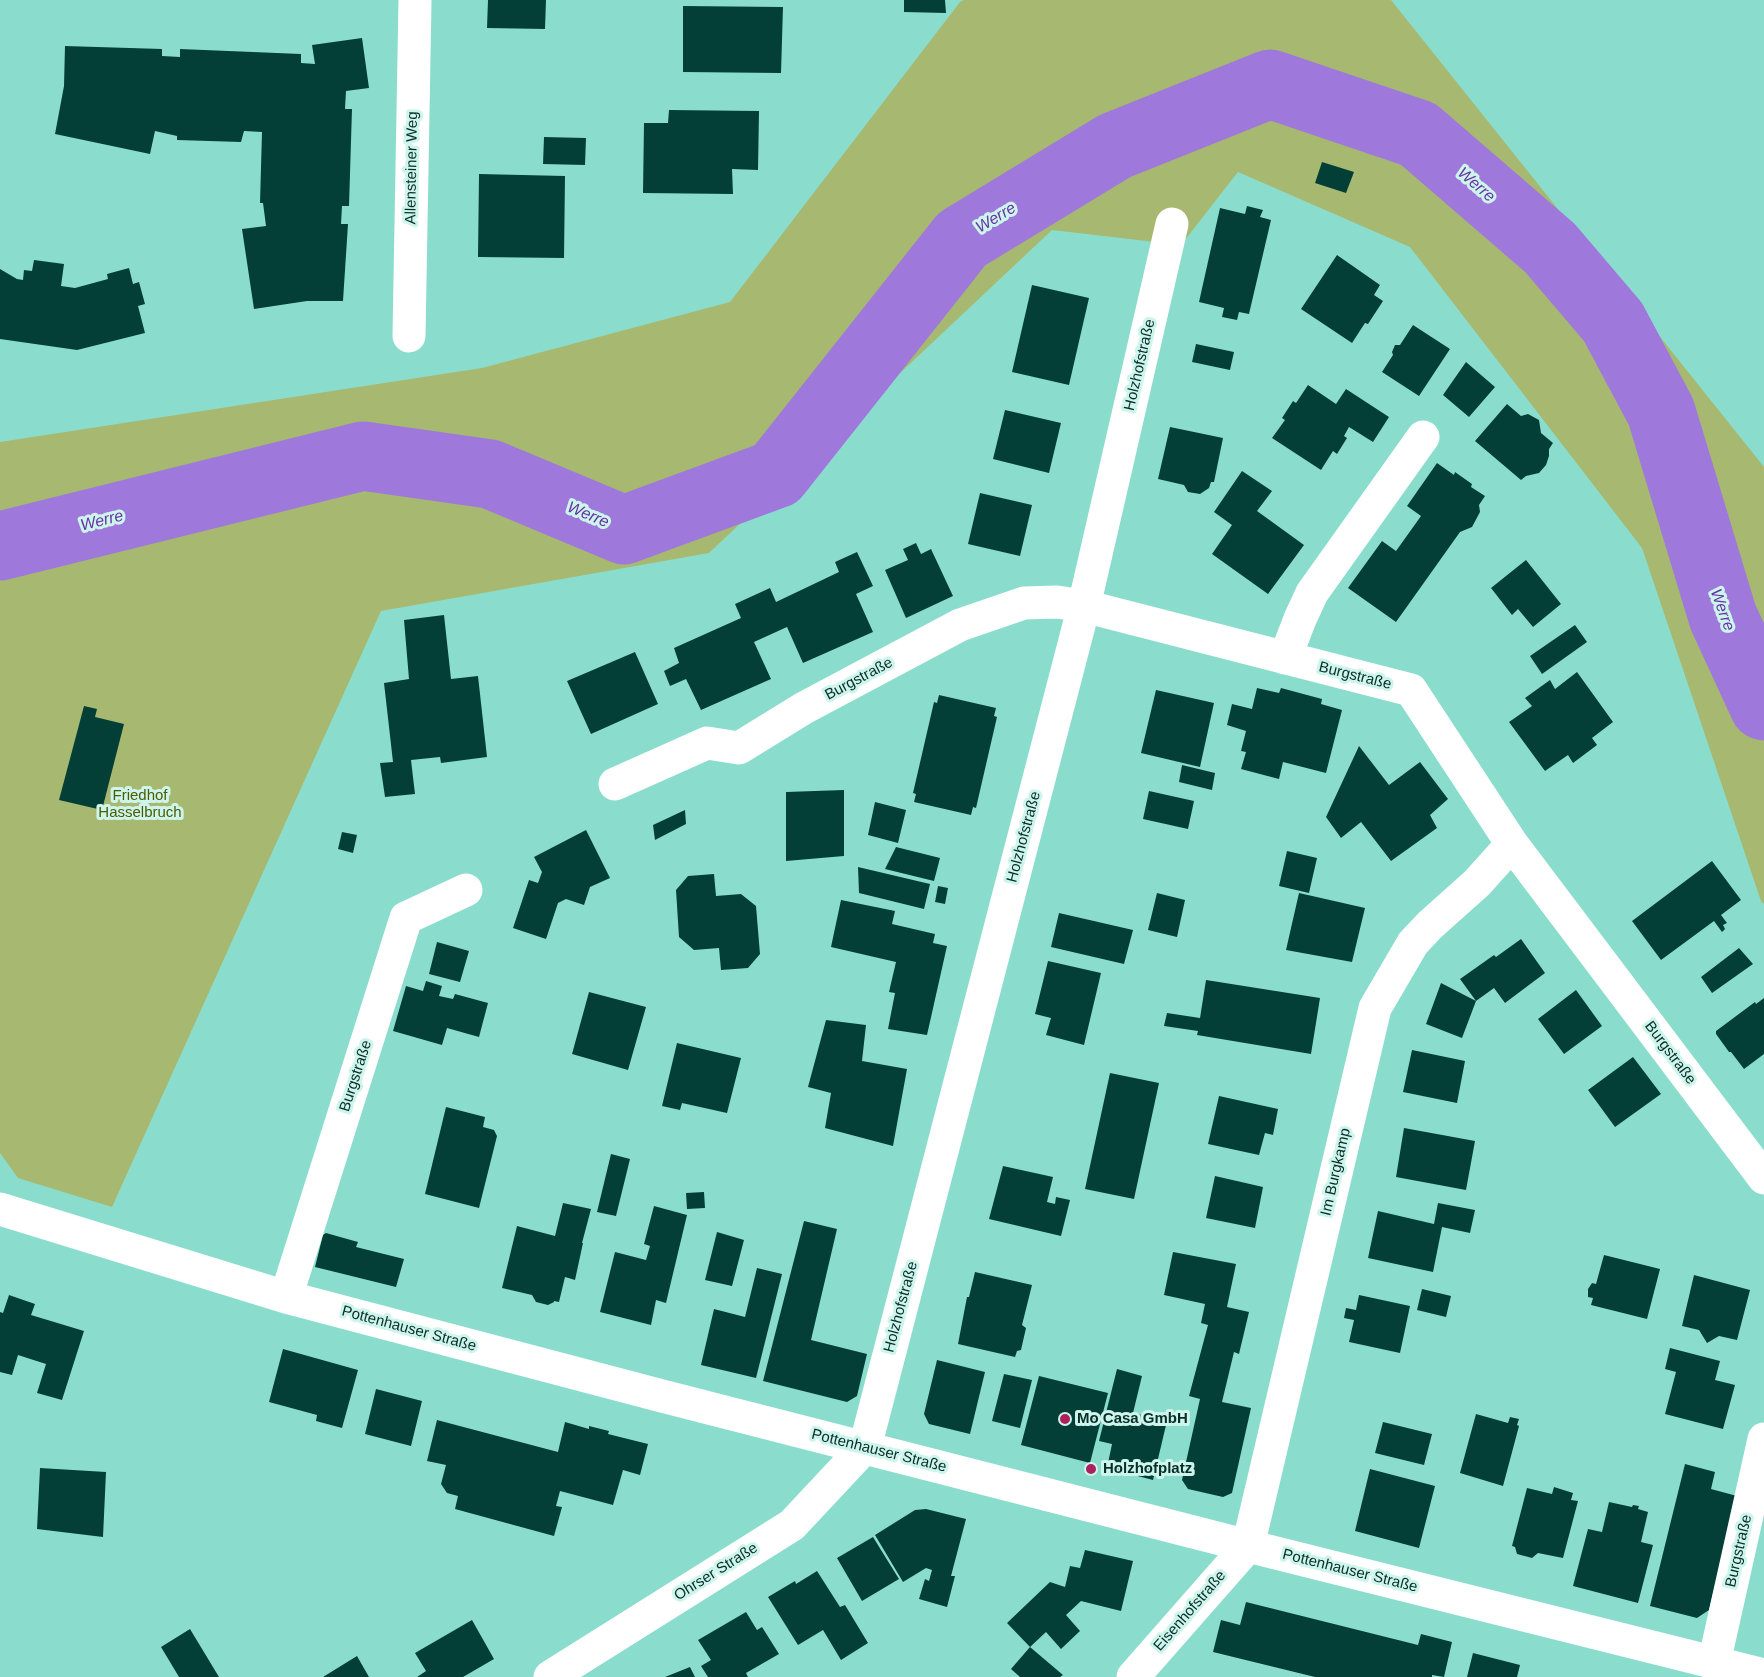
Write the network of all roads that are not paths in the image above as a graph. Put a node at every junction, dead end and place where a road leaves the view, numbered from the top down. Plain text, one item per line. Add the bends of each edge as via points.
1 (415, 0) edge
2 (1172, 224) dead end
3 (409, 336) dead end
4 (1423, 437) dead end
5 (1084, 606) junction
6 (1285, 658) junction
7 (615, 784) dead end
8 (1512, 844) junction
9 (466, 890) dead end
10 (1764, 1178) edge
11 (0, 1209) edge
12 (286, 1297) junction
13 (1764, 1439) edge
14 (865, 1447) junction
15 (1248, 1546) junction
16 (1714, 1663) junction
17 (1764, 1675) edge
18 (550, 1677) edge
19 (1133, 1677) edge

1 - 3 street, Allensteiner Weg
2 - 5 street, Holzhofstraße
4 - 6 street via 1312,593
5 - 6 street, Burgstraße
5 - 7 street, Burgstraße via 1024,603 960,625 804,708 739,748 707,743
5 - 14 street, Holzhofstraße
6 - 8 street, Burgstraße via 1411,690
8 - 10 street, Burgstraße
8 - 15 street, Im Burgkamp via 1413,943 1375,1008
9 - 12 street, Burgstraße via 406,918
11 - 12 street, Pottenhauser Straße
12 - 14 street, Pottenhauser Straße
13 - 16 street, Burgstraße
14 - 15 street, Pottenhauser Straße
14 - 18 street, Ohrser Straße via 792,1525
15 - 16 street, Pottenhauser Straße
15 - 19 street, Eisenhofstraße
16 - 17 street, Pottenhauser Straße

